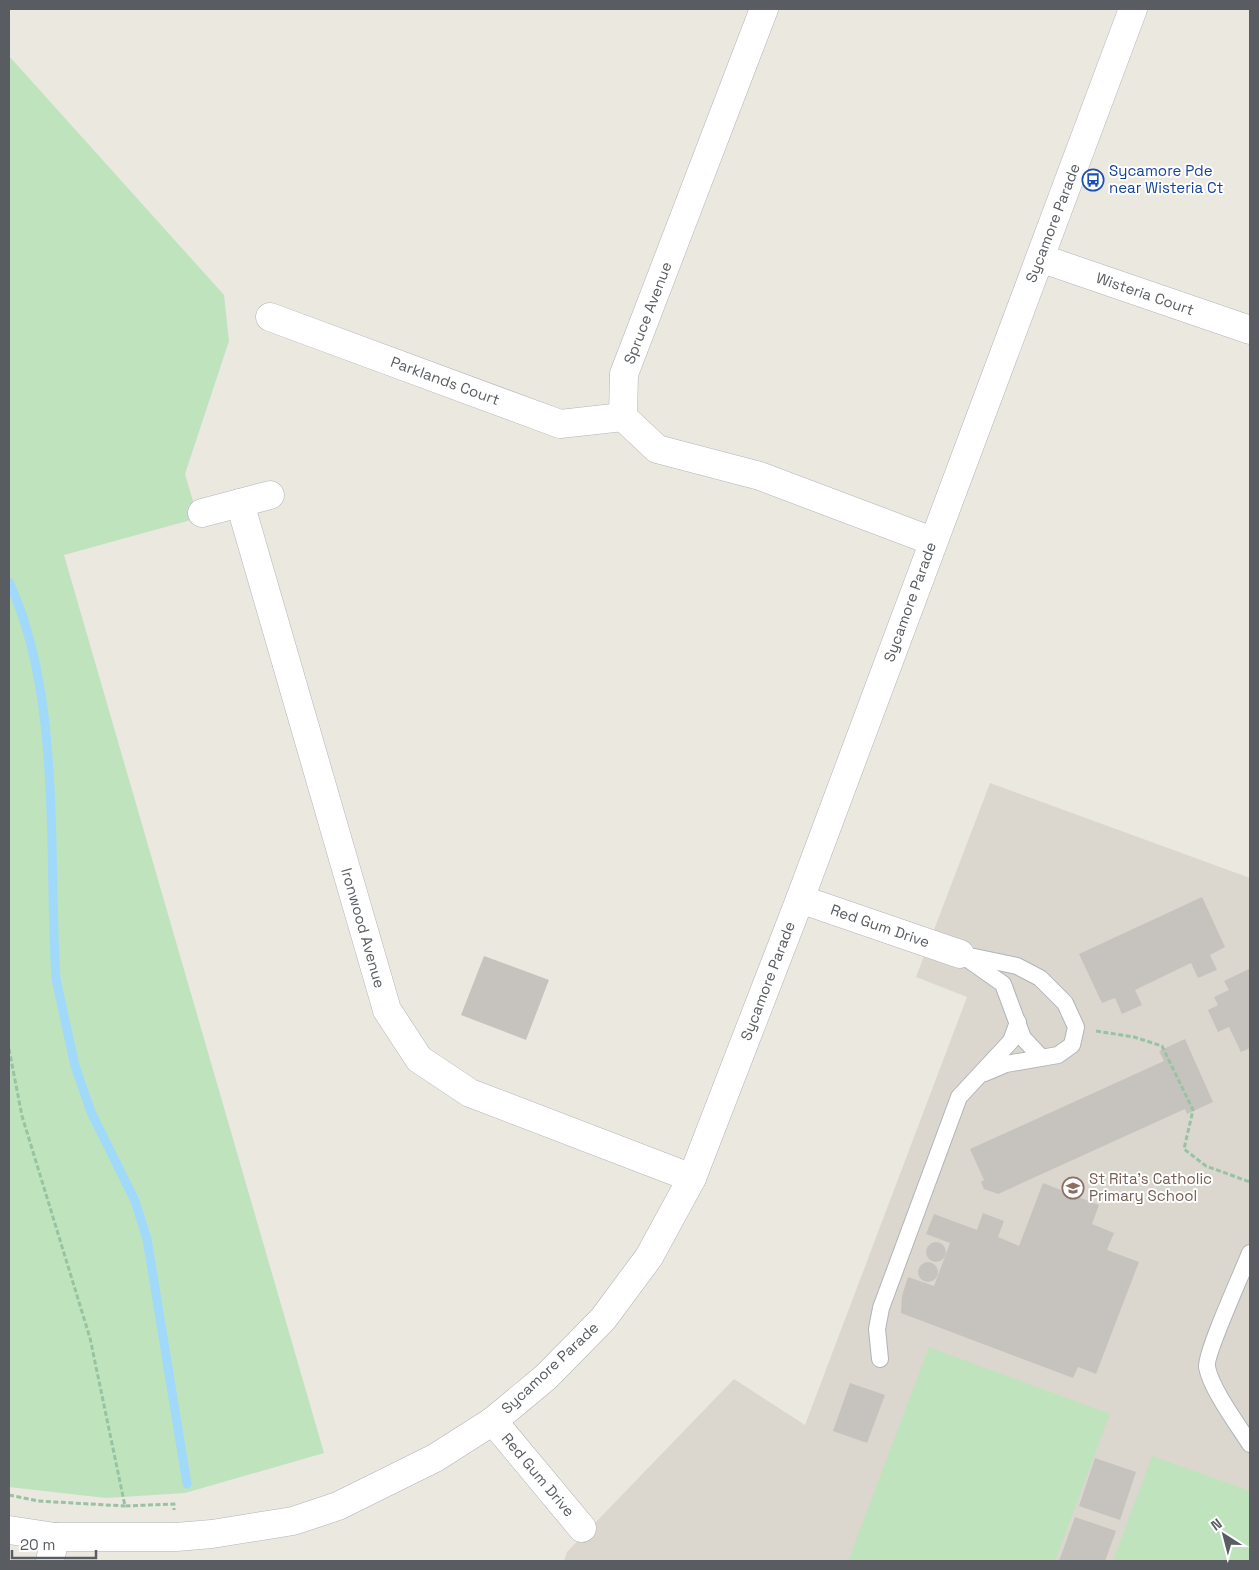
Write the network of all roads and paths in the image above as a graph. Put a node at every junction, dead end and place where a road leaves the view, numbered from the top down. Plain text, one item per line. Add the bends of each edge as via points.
1 (764, 9) edge
2 (1133, 9) edge
3 (1040, 258) junction
4 (270, 317) dead end
5 (1250, 330) edge
6 (623, 417) junction
7 (270, 495) dead end
8 (240, 503) junction
9 (202, 512) dead end
10 (932, 541) junction
11 (800, 899) junction
12 (960, 954) junction
13 (1018, 1022) junction
14 (1076, 1027) junction
15 (9, 1050) edge
16 (1040, 1056) junction
17 (980, 1075) junction
18 (692, 1178) junction
19 (1250, 1182) edge
20 (1250, 1253) edge
21 (880, 1359) dead end
22 (494, 1421) junction
23 (1250, 1444) edge
24 (9, 1495) edge
25 (125, 1506) junction
26 (582, 1528) dead end
27 (9, 1530) edge
28 (176, 1537) junction
29 (52, 1549) edge

1 - 6 street, Spruce Avenue via 624,374
2 - 3 street, Sycamore Parade
3 - 5 street, Wisteria Court
3 - 10 street, Sycamore Parade
4 - 6 street, Parklands Court via 560,424
6 - 10 street via 657,449 760,476
7 - 8 street
8 - 9 street
8 - 18 street, Ironwood Avenue via 387,1010 419,1059 470,1093
10 - 11 street, Sycamore Parade
11 - 12 street, Red Gum Drive
11 - 18 street, Sycamore Parade
12 - 13 lane via 1003,984
12 - 14 lane via 1016,966 1040,978 1065,1004
13 - 16 lane via 1023,1038
13 - 17 lane via 1011,1041
14 - 16 lane via 1072,1045 1058,1055
14 - 19 path via 1134,1037 1162,1046 1193,1110 1184,1149 1206,1166
15 - 25 path via 22,1116 90,1338
16 - 17 lane via 1006,1064
17 - 21 lane via 959,1097 881,1308 877,1329
18 - 22 street, Sycamore Parade via 650,1256 603,1319 546,1377
20 - 23 lane via 1207,1366 1220,1396
22 - 26 street, Red Gum Drive
22 - 28 street, Sycamore Parade via 436,1458 338,1506 293,1521
24 - 25 path via 38,1501
25 - 28 path via 174,1504
27 - 29 street, Sycamore Parade
28 - 29 street, Sycamore Parade

